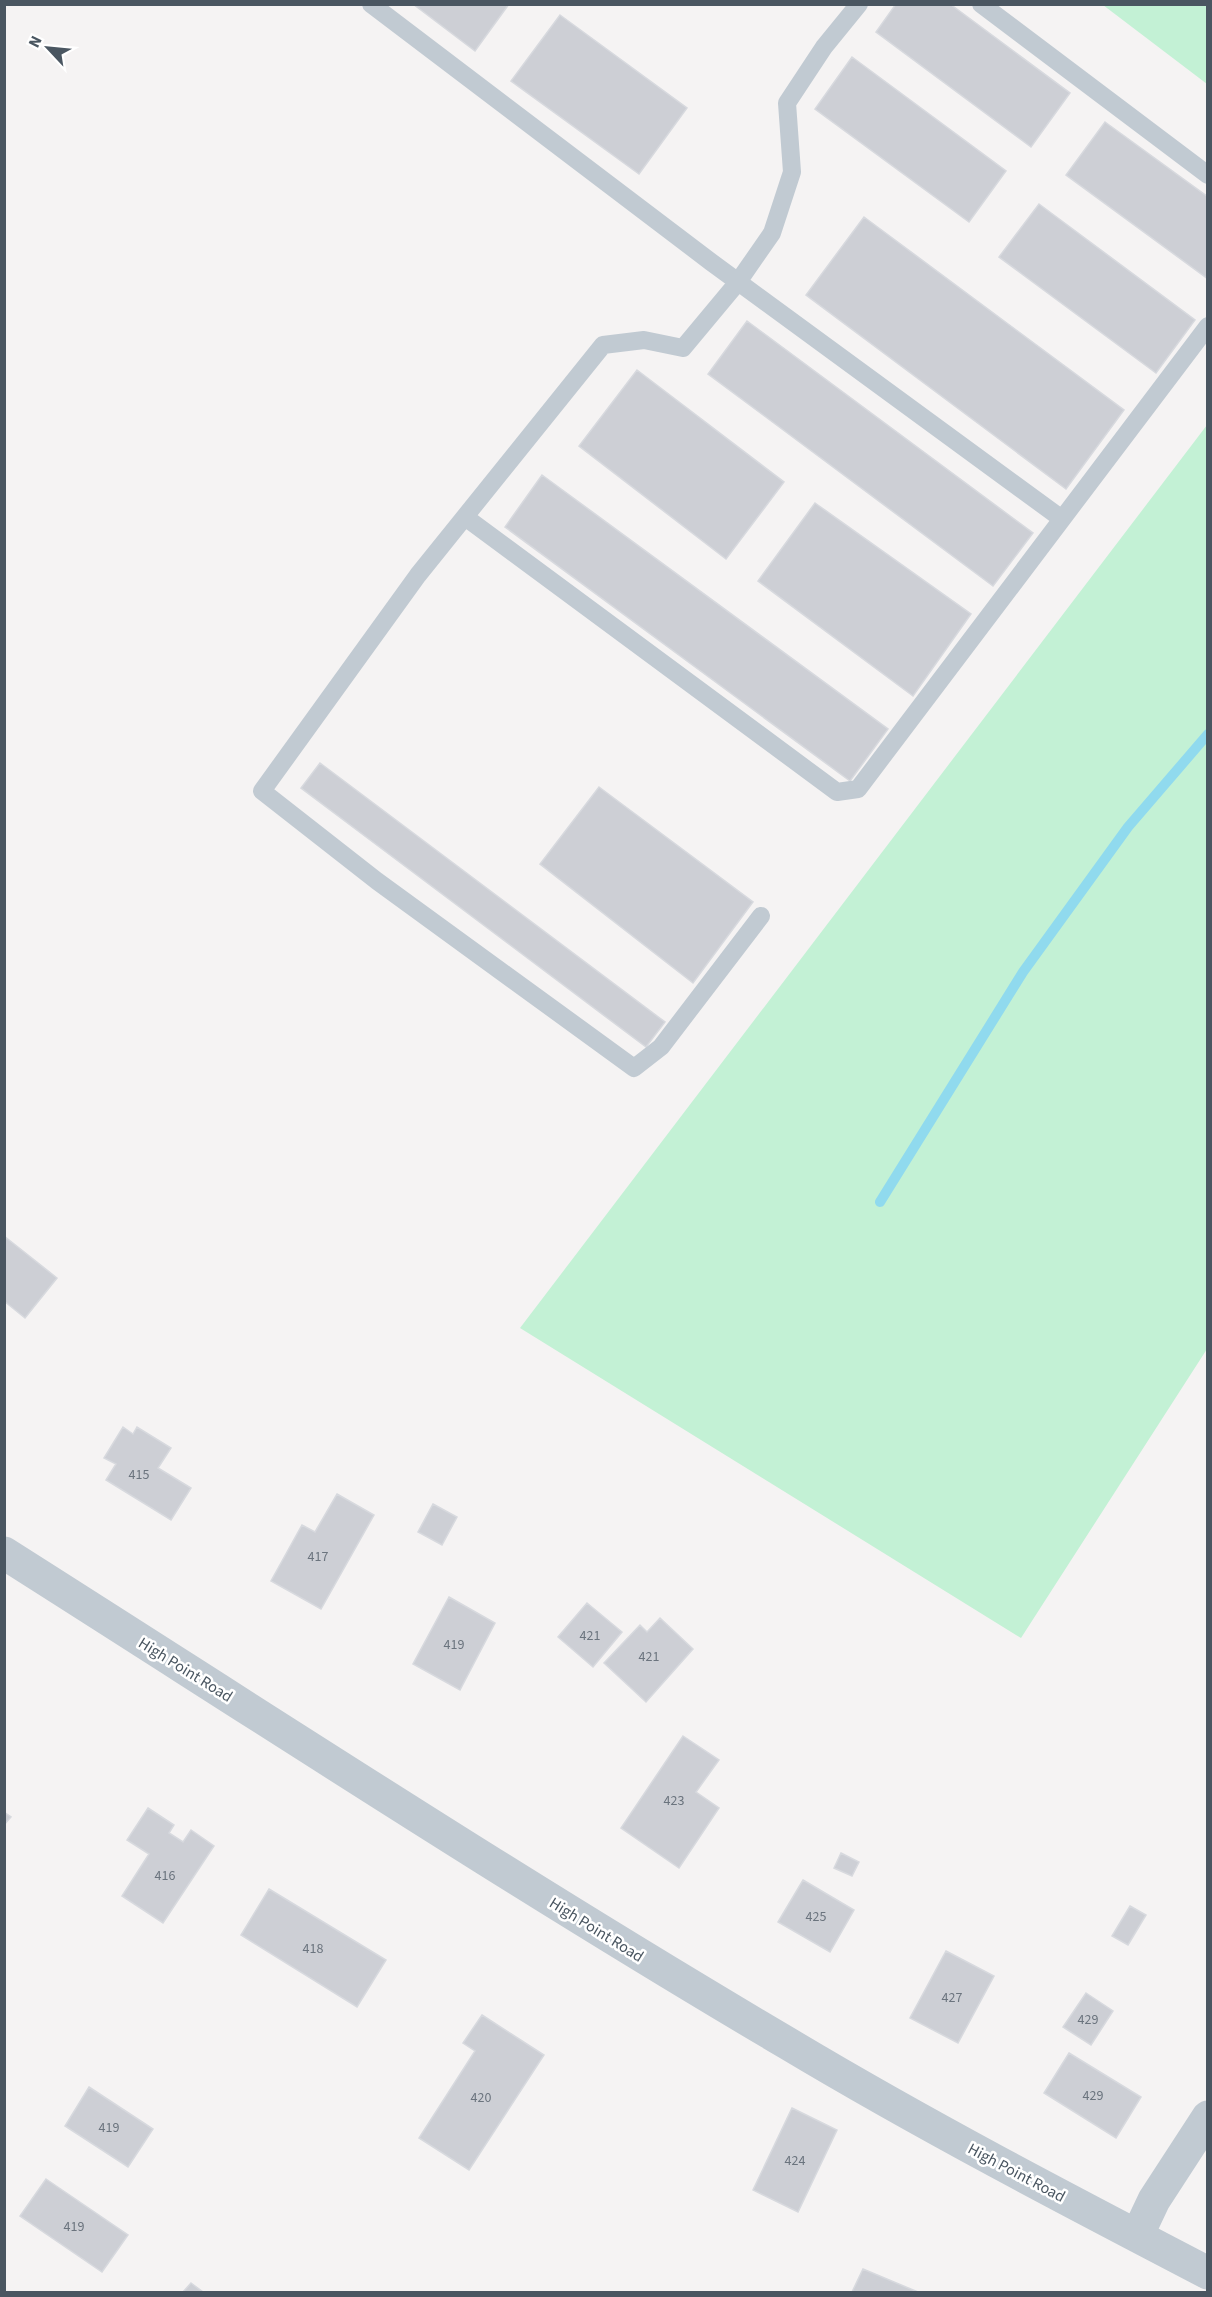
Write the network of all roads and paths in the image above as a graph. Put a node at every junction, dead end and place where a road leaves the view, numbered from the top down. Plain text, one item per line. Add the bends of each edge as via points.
1 (371, 4) edge
2 (860, 4) edge
3 (981, 4) edge
4 (1208, 175) edge
5 (738, 282) junction
6 (1208, 326) edge
7 (465, 517) junction
8 (1062, 519) junction
9 (761, 916) dead end
10 (4, 1553) edge
11 (1208, 2117) edge
12 (1137, 2236) junction
13 (1208, 2273) edge

1 - 5 lane
2 - 5 lane via 824,47 787,103 792,172 772,233
3 - 4 lane
5 - 7 lane via 683,348 644,340 603,345
5 - 8 lane
6 - 8 lane
7 - 8 lane via 837,792 858,789
7 - 9 lane via 418,575 262,791 377,881 634,1068 661,1047
10 - 12 street, High Point Road via 622,1945 935,2128
11 - 12 street via 1154,2200
12 - 13 street, High Point Road

